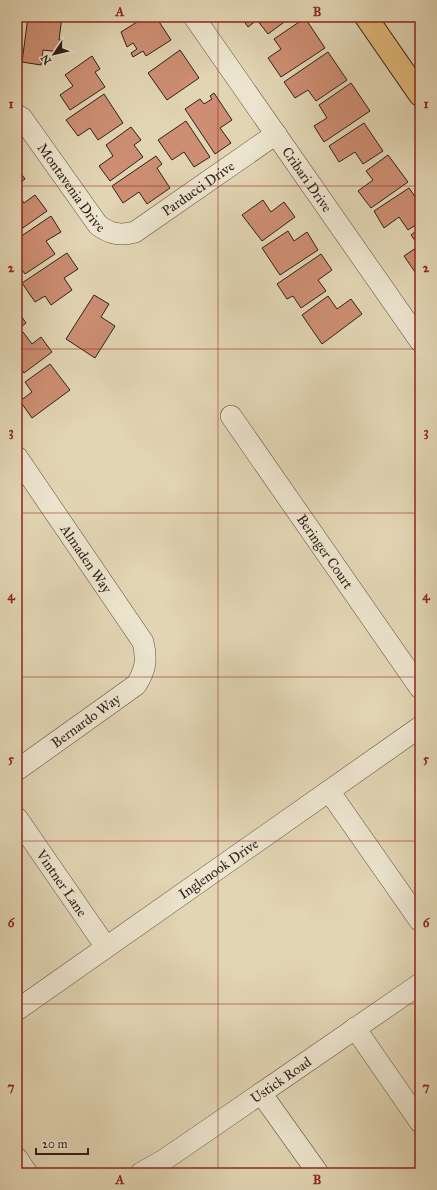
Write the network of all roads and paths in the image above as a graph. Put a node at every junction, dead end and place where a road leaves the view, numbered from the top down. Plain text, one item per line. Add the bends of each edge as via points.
1 (194, 17) edge
2 (366, 17) edge
3 (420, 95) edge
4 (17, 115) edge
5 (276, 134) junction
6 (116, 234) joint
7 (420, 342) edge
8 (231, 416) dead end
9 (17, 457) edge
10 (146, 664) joint
11 (420, 688) edge
12 (420, 726) edge
13 (17, 770) edge
14 (329, 791) junction
15 (17, 818) edge
16 (420, 921) edge
17 (106, 947) junction
18 (420, 984) edge
19 (17, 1010) edge
20 (355, 1028) junction
21 (261, 1093) junction
22 (420, 1122) edge
23 (17, 1158) edge
24 (168, 1167) edge
25 (27, 1173) edge
26 (141, 1173) edge
27 (318, 1173) edge

1 - 5 street, Cribari Drive
2 - 3 main road
4 - 6 street, Montavenia Drive via 22,118 98,225
5 - 6 street, Parducci Drive via 134,232
5 - 7 street, Cribari Drive
8 - 11 street, Beringer Court
9 - 10 street, Almaden Way via 143,642
10 - 13 street, Bernardo Way via 136,685
12 - 14 street, Inglenook Drive
14 - 16 street
14 - 17 street, Inglenook Drive
15 - 17 street, Vintner Lane
17 - 19 street, Inglenook Drive
18 - 20 street, Ustick Road
20 - 21 street, Ustick Road
20 - 22 street
21 - 24 street, Ustick Road
21 - 27 street
23 - 25 street
24 - 26 street, Ustick Road

